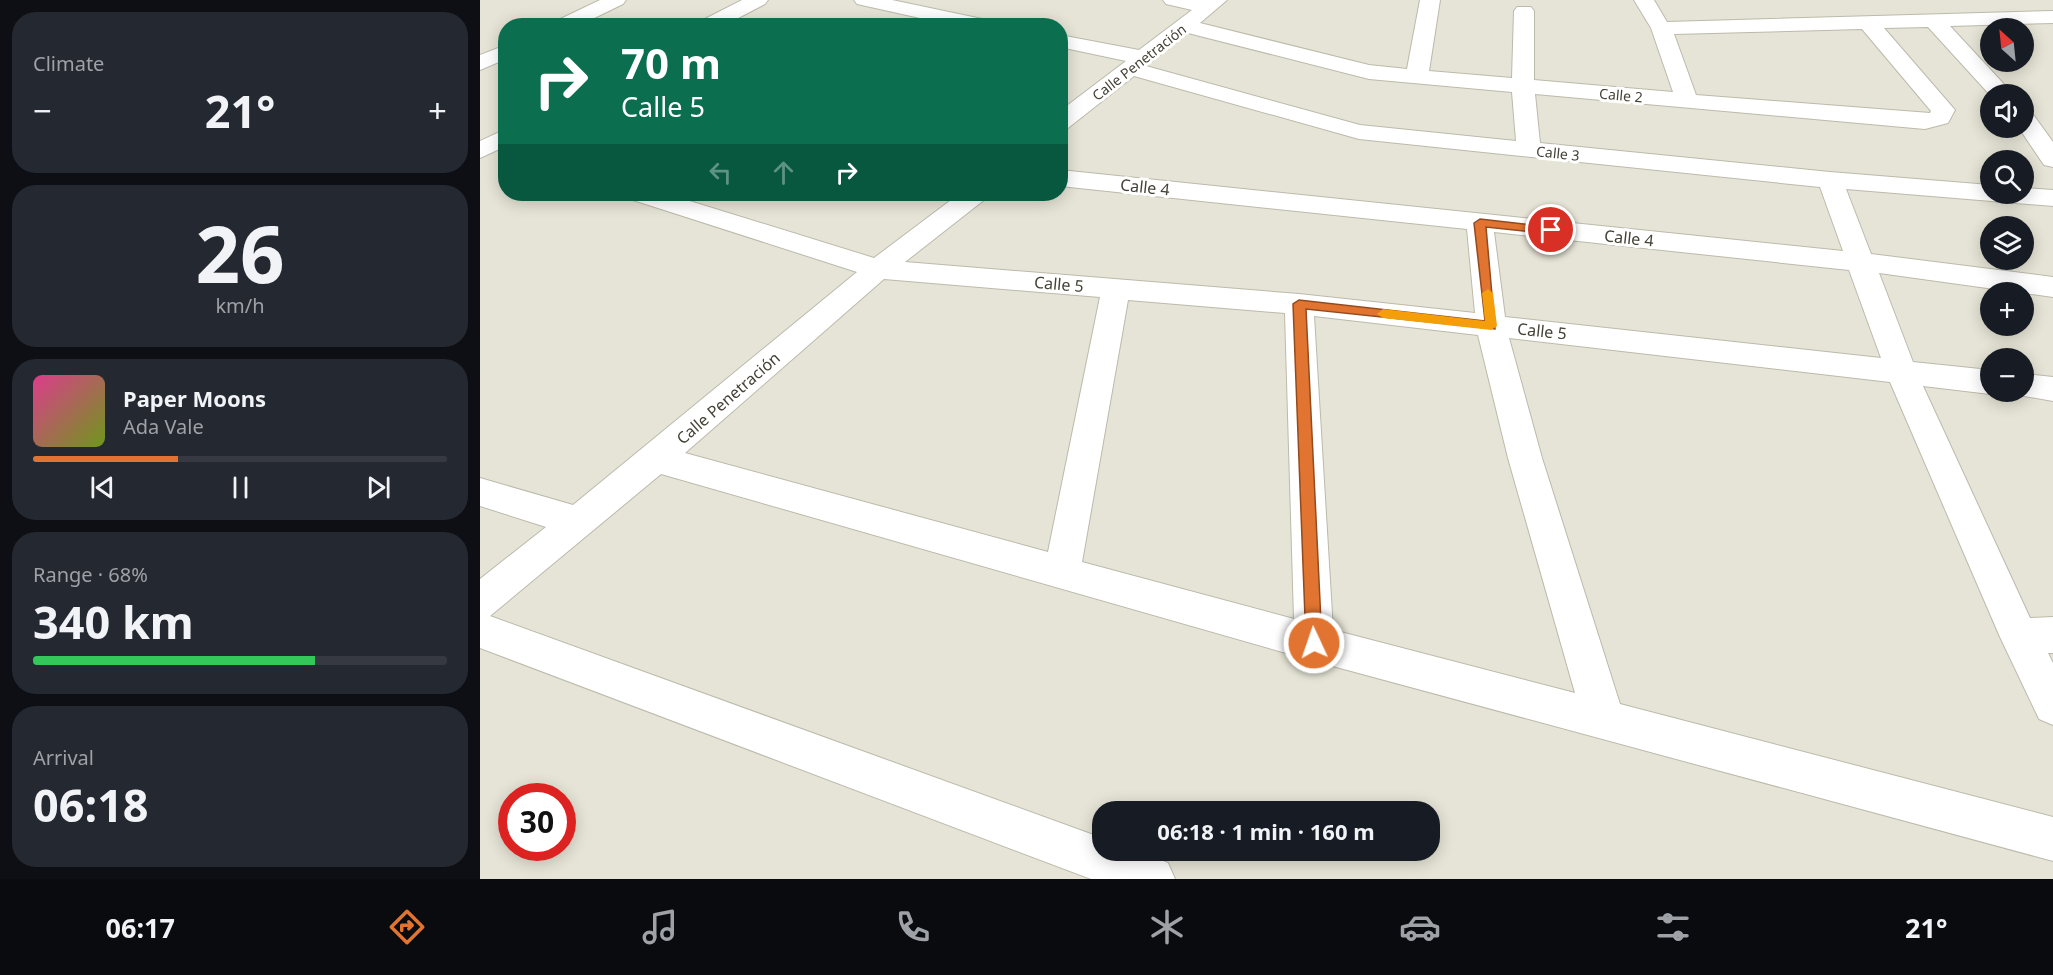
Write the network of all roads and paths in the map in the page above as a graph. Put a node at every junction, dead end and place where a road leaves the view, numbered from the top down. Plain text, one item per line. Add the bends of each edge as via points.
1 (616, 0) edge
2 (758, 0) edge
3 (864, 0) edge
4 (1173, 0) edge
5 (1430, 0) edge
6 (1644, 0) edge
7 (1213, 4) edge
8 (1524, 11) dead end
9 (2053, 17) edge
10 (578, 18) edge
11 (722, 18) edge
12 (949, 18) edge
13 (1935, 22) junction
14 (1869, 24) junction
15 (1186, 26) junction
16 (1661, 28) junction
17 (1068, 43) edge
18 (498, 55) edge
19 (480, 63) edge
20 (1139, 64) junction
21 (1417, 76) junction
22 (1993, 84) edge
23 (1523, 86) junction
24 (1687, 101) junction
25 (1068, 117) edge
26 (2034, 132) edge
27 (1529, 150) junction
28 (2053, 160) edge
29 (1068, 179) edge
30 (1830, 180) junction
31 (1980, 192) edge
32 (2034, 197) edge
33 (2053, 198) edge
34 (664, 201) edge
35 (966, 201) edge
36 (1480, 223) junction
37 (1860, 262) junction
38 (878, 269) junction
39 (2053, 287) edge
40 (1116, 289) junction
41 (1299, 304) junction
42 (1491, 326) junction
43 (1901, 372) junction
44 (1980, 381) edge
45 (2034, 387) edge
46 (2053, 389) edge
47 (656, 459) junction
48 (480, 492) edge
49 (579, 522) junction
50 (1062, 573) junction
51 (480, 602) edge
52 (480, 630) edge
53 (2036, 636) edge
54 (1314, 643) junction
55 (2053, 705) edge
56 (1604, 720) junction
57 (2053, 839) edge
58 (1152, 879) edge

1 - 10 street
2 - 11 street
3 - 12 street
4 - 7 street
5 - 21 street
6 - 16 street
7 - 15 street, Calle Penetración
8 - 23 street
9 - 13 street
13 - 14 street
13 - 22 street
14 - 16 street
14 - 24 street, Calle 2 via 1942,110 1940,118 1925,122
15 - 20 street, Calle Penetración
15 - 21 street, Calle 2 via 1369,72
16 - 24 street
17 - 20 street, Calle 3
18 - 19 street
20 - 25 street, Calle Penetración
20 - 27 street, Calle 3 via 1359,132
21 - 23 street, Calle 2
23 - 24 street, Calle 2
23 - 27 street
26 - 28 street
27 - 30 street, Calle 3
29 - 36 street, Calle 4
30 - 31 street, Calle 3
30 - 37 street
32 - 33 street
34 - 38 street, Calle 5
35 - 38 street, Calle Penetración
36 - 37 street, Calle 4
36 - 42 street
37 - 39 street, Calle 4
37 - 43 street
38 - 40 street, Calle 5
38 - 47 street, Calle Penetración
40 - 41 street, Calle 5
40 - 50 street
41 - 42 street, Calle 5
41 - 54 street
42 - 43 street, Calle 5
42 - 56 street via 1525,458
43 - 44 street, Calle 5
43 - 53 street
45 - 46 street
47 - 49 street, Calle Penetración
47 - 50 street
48 - 49 street
49 - 51 street, Calle Penetración
50 - 54 street
52 - 58 street
53 - 55 street
54 - 56 street
56 - 57 street

